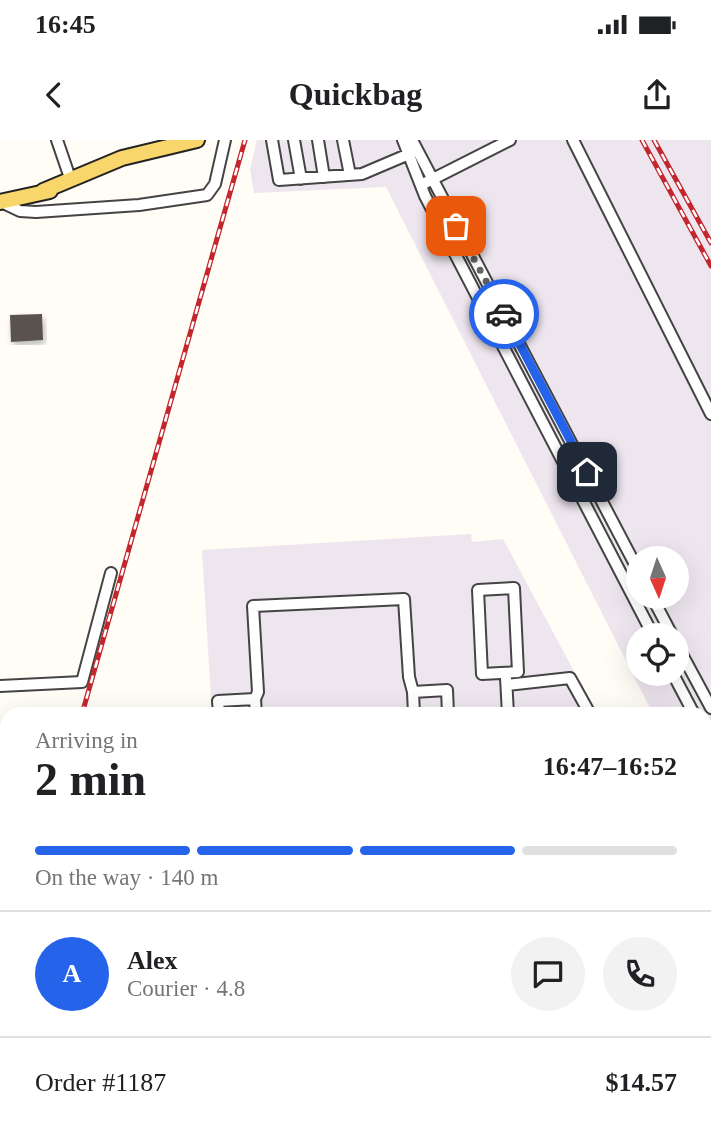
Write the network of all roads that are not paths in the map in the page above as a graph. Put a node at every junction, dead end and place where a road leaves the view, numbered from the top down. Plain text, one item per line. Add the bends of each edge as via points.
1 (57, 140) edge
2 (197, 140) edge
3 (225, 140) edge
4 (272, 140) edge
5 (294, 140) edge
6 (317, 140) edge
7 (343, 140) edge
8 (403, 140) edge
9 (412, 140) edge
10 (510, 140) edge
11 (573, 140) edge
12 (409, 154) junction
13 (139, 156) junction
14 (350, 175) junction
15 (324, 177) junction
16 (70, 178) junction
17 (301, 178) junction
18 (426, 183) junction
19 (43, 191) junction
20 (0, 202) edge
21 (711, 414) edge
22 (626, 548) edge
23 (111, 573) dead end
24 (647, 623) edge
25 (689, 667) edge
26 (506, 673) junction
27 (507, 685) junction
28 (0, 686) edge
29 (679, 686) edge
30 (413, 692) junction
31 (255, 699) junction
32 (218, 707) edge
33 (256, 707) edge
34 (414, 707) edge
35 (448, 707) edge
36 (509, 707) edge
37 (586, 707) edge
38 (690, 707) edge
39 (710, 707) edge

1 - 16 street
2 - 13 main road
3 - 20 street via 215,184 207,195 36,212
4 - 17 street via 279,180
5 - 17 street
6 - 15 street
7 - 14 street
8 - 12 street
9 - 18 street
10 - 18 street
11 - 21 street
12 - 14 street
12 - 18 street
13 - 16 main road
13 - 19 main road via 66,187
14 - 15 street
15 - 17 street
16 - 19 main road
18 - 22 street
18 - 24 street
19 - 20 main road
23 - 28 street via 82,682
25 - 39 street
26 - 26 street via 518,671 514,587 478,590 482,674
26 - 27 street
27 - 36 street
27 - 37 street via 570,678
29 - 38 street
30 - 31 street via 404,599 253,606
30 - 34 street
30 - 35 street via 447,690
31 - 32 street via 218,701
31 - 33 street

